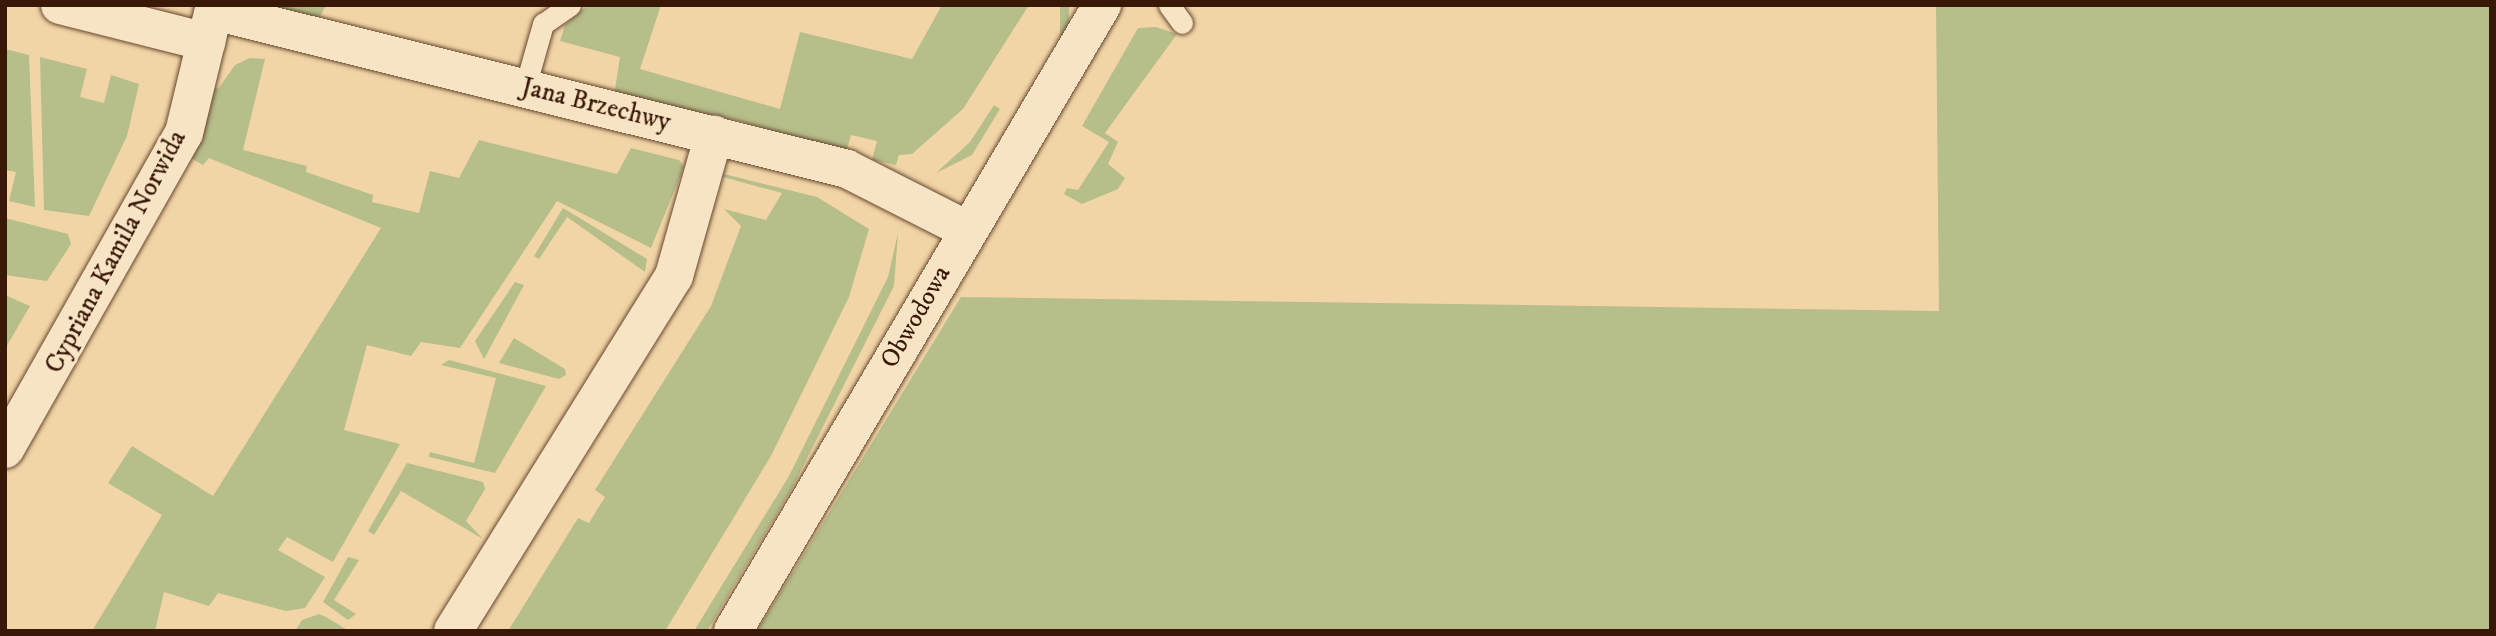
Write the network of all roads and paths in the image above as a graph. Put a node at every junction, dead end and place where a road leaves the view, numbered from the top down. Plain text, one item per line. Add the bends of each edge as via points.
1 (60, 5) edge
2 (570, 5) edge
3 (1102, 5) edge
4 (1169, 5) edge
5 (212, 19) edge
6 (1182, 23) dead end
7 (525, 87) junction
8 (714, 135) junction
9 (967, 230) junction
10 (5, 449) edge
11 (453, 631) edge
12 (733, 631) edge

1 - 5 street, Jana Brzechwy
2 - 7 lane via 543,24
3 - 9 street, Obwodowa
4 - 6 lane
5 - 7 street, Jana Brzechwy
5 - 10 street, Cypriana Kamila Norwida via 184,133
7 - 8 street, Jana Brzechwy
8 - 9 street, Jana Brzechwy via 847,169
8 - 11 street via 674,276
9 - 12 street, Obwodowa

